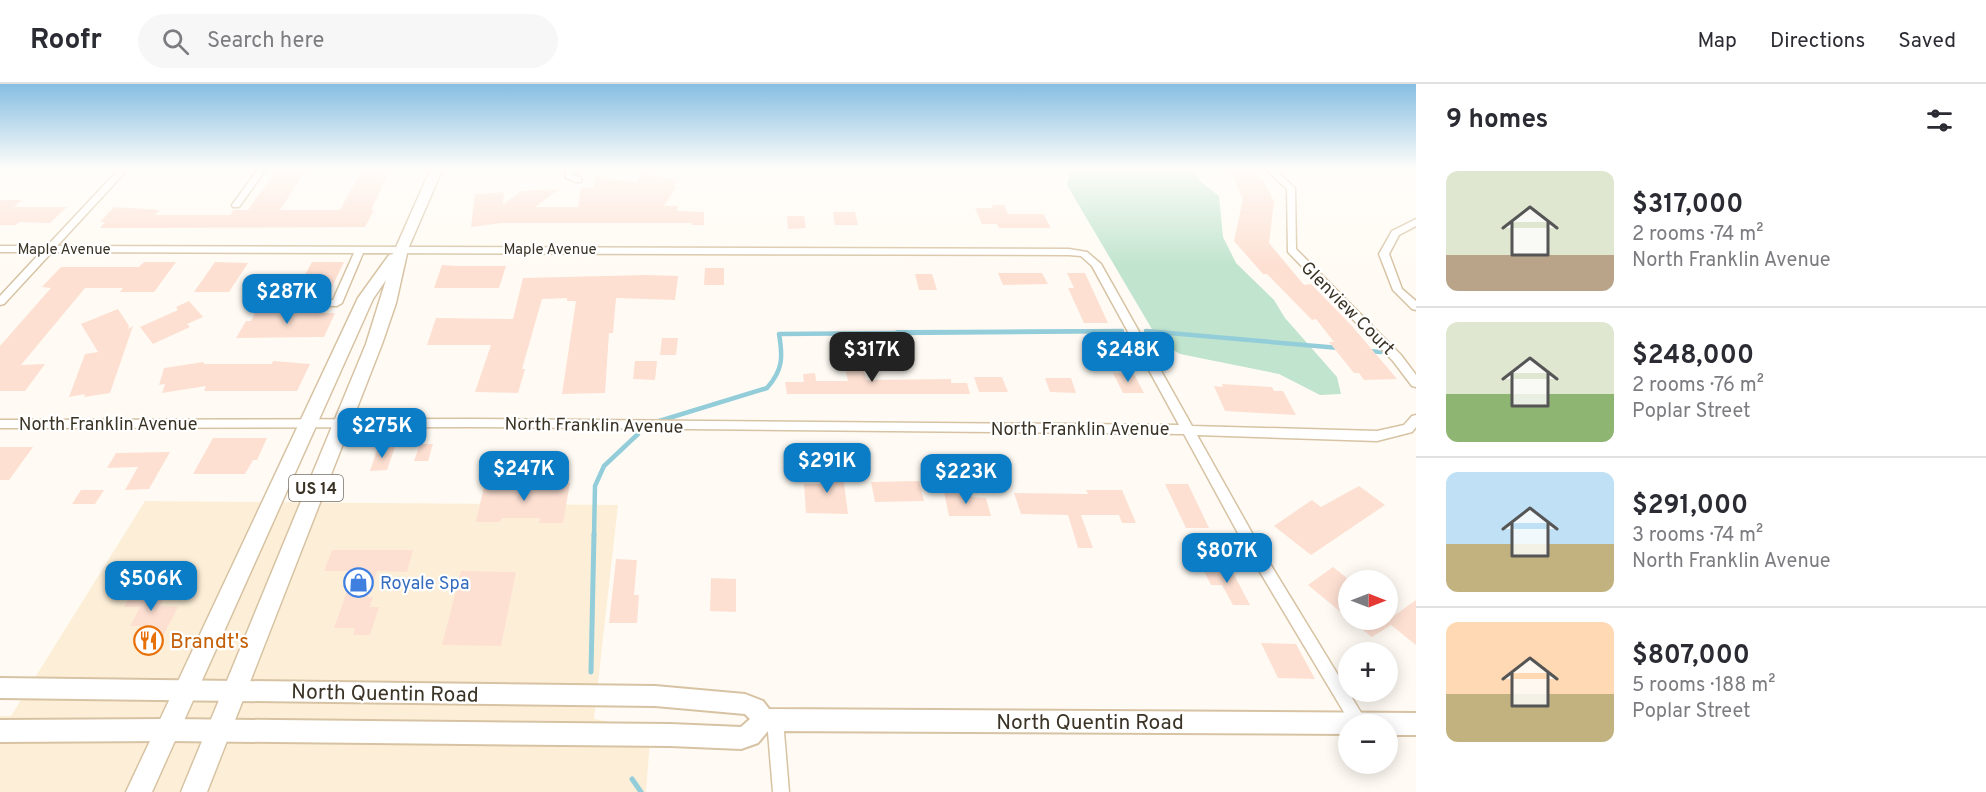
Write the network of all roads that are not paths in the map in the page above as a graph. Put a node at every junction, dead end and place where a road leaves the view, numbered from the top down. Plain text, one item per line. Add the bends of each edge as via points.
1 (94, 201) edge
2 (240, 201) edge
3 (422, 201) edge
4 (1291, 201) edge
5 (236, 206) dead end
6 (1416, 222) edge
7 (0, 249) edge
8 (49, 249) junction
9 (360, 249) junction
10 (401, 249) junction
11 (0, 302) edge
12 (270, 302) dead end
13 (1416, 308) edge
14 (1416, 384) edge
15 (1416, 419) edge
16 (309, 423) junction
17 (342, 423) junction
18 (0, 424) edge
19 (1188, 430) junction
20 (0, 688) edge
21 (186, 690) junction
22 (236, 691) junction
23 (1354, 714) edge
24 (769, 720) junction
25 (1338, 724) edge
26 (1398, 724) edge
27 (1416, 724) edge
28 (168, 730) junction
29 (0, 731) edge
30 (220, 732) junction
31 (139, 792) edge
32 (194, 792) edge
33 (781, 792) edge

1 - 8 street
2 - 5 street
3 - 10 main road, US 14
4 - 14 street, Glenview Court via 1291,250 1397,358
6 - 13 street via 1395,233 1384,254 1398,290
7 - 8 street, Maple Avenue
8 - 9 street, Maple Avenue
8 - 11 street
9 - 10 street, Maple Avenue
9 - 12 street via 337,303
10 - 16 main road, US 14 via 366,298
10 - 17 main road, US 14 via 388,303
10 - 19 street, Maple Avenue via 1084,254 1096,264
15 - 19 street via 1408,429 1377,436
16 - 17 street, North Franklin Avenue
16 - 18 street, North Franklin Avenue
16 - 21 main road, US 14
17 - 19 street, North Franklin Avenue
17 - 22 main road, US 14
19 - 23 street via 1256,553
20 - 21 main road, North Quentin Road
21 - 22 main road, North Quentin Road
21 - 28 main road, US 14
22 - 24 main road, North Quentin Road via 656,696 745,704
22 - 30 main road, US 14
24 - 25 main road, North Quentin Road
24 - 30 main road, North Quentin Road via 741,738
24 - 33 street
26 - 27 main road, North Quentin Road
28 - 29 main road, North Quentin Road
28 - 30 main road, North Quentin Road
28 - 31 main road, US 14
30 - 32 main road, US 14

